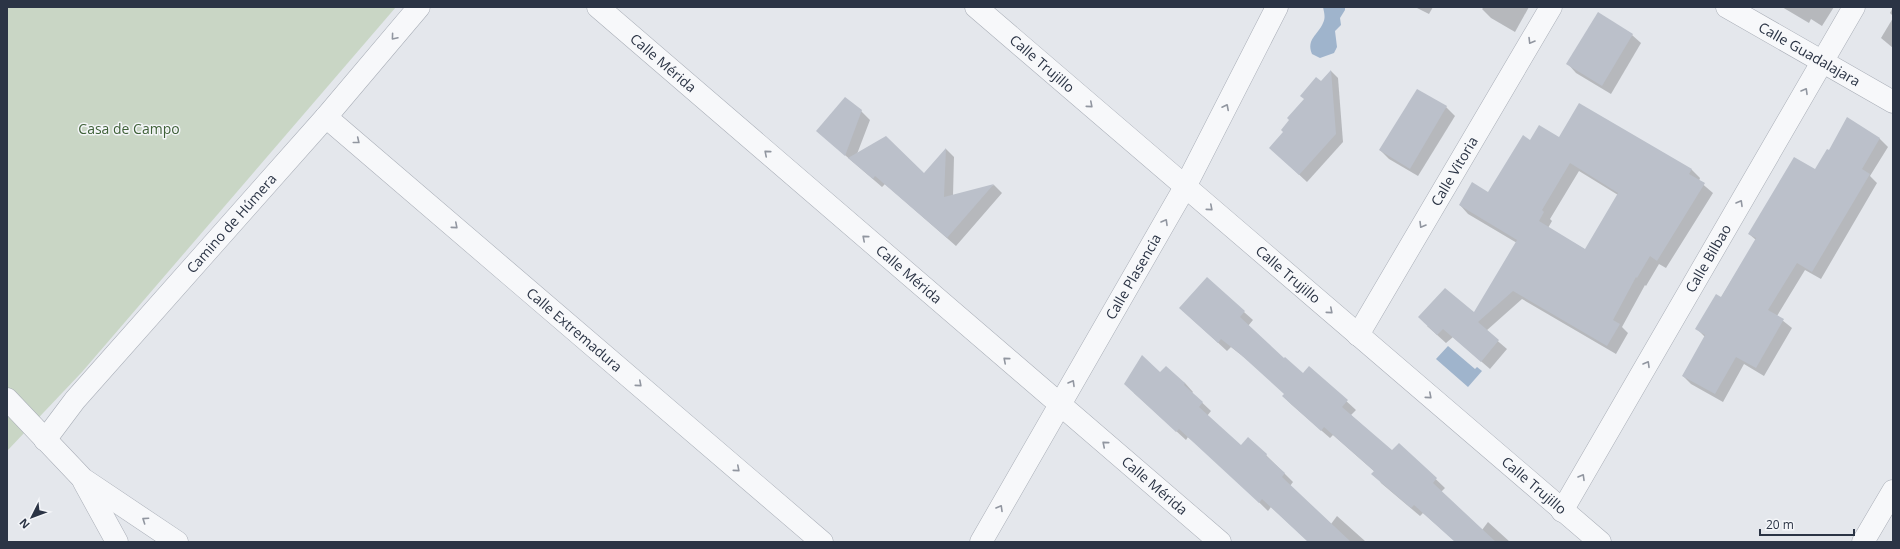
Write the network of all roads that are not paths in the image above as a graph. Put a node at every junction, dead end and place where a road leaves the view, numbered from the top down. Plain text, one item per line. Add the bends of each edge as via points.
1 (419, 7) edge
2 (598, 7) edge
3 (976, 7) edge
4 (1277, 7) edge
5 (1551, 7) edge
6 (1726, 7) edge
7 (1854, 7) edge
8 (1822, 62) junction
9 (1893, 102) edge
10 (326, 116) junction
11 (1185, 187) junction
12 (1358, 334) junction
13 (7, 399) edge
14 (1059, 405) junction
15 (45, 440) junction
16 (83, 479) junction
17 (1893, 491) edge
18 (1562, 510) junction
19 (117, 542) edge
20 (177, 542) edge
21 (822, 542) edge
22 (981, 542) edge
23 (1220, 542) edge
24 (1600, 542) edge
25 (1863, 542) edge

1 -> 10 street, Camino de Húmera
14 -> 2 street, Calle Mérida
3 -> 11 street, Calle Trujillo
11 -> 4 street, Calle Plasencia
5 -> 12 street, Calle Vitoria
6 - 8 street, Calle Guadalajara
7 - 8 street, Calle Bilbao
8 - 9 street, Calle Guadalajara
18 -> 8 street, Calle Bilbao
10 - 15 street, Camino de Húmera via 75,400
10 -> 21 street, Calle Extremadura
11 -> 12 street, Calle Trujillo
14 -> 11 street, Calle Plasencia
12 -> 18 street, Calle Trujillo
13 - 15 street
22 -> 14 street, Calle Plasencia
23 -> 14 street, Calle Mérida
15 - 16 street
16 - 19 street
20 -> 16 street
17 - 25 street
18 - 24 street, Calle Trujillo

